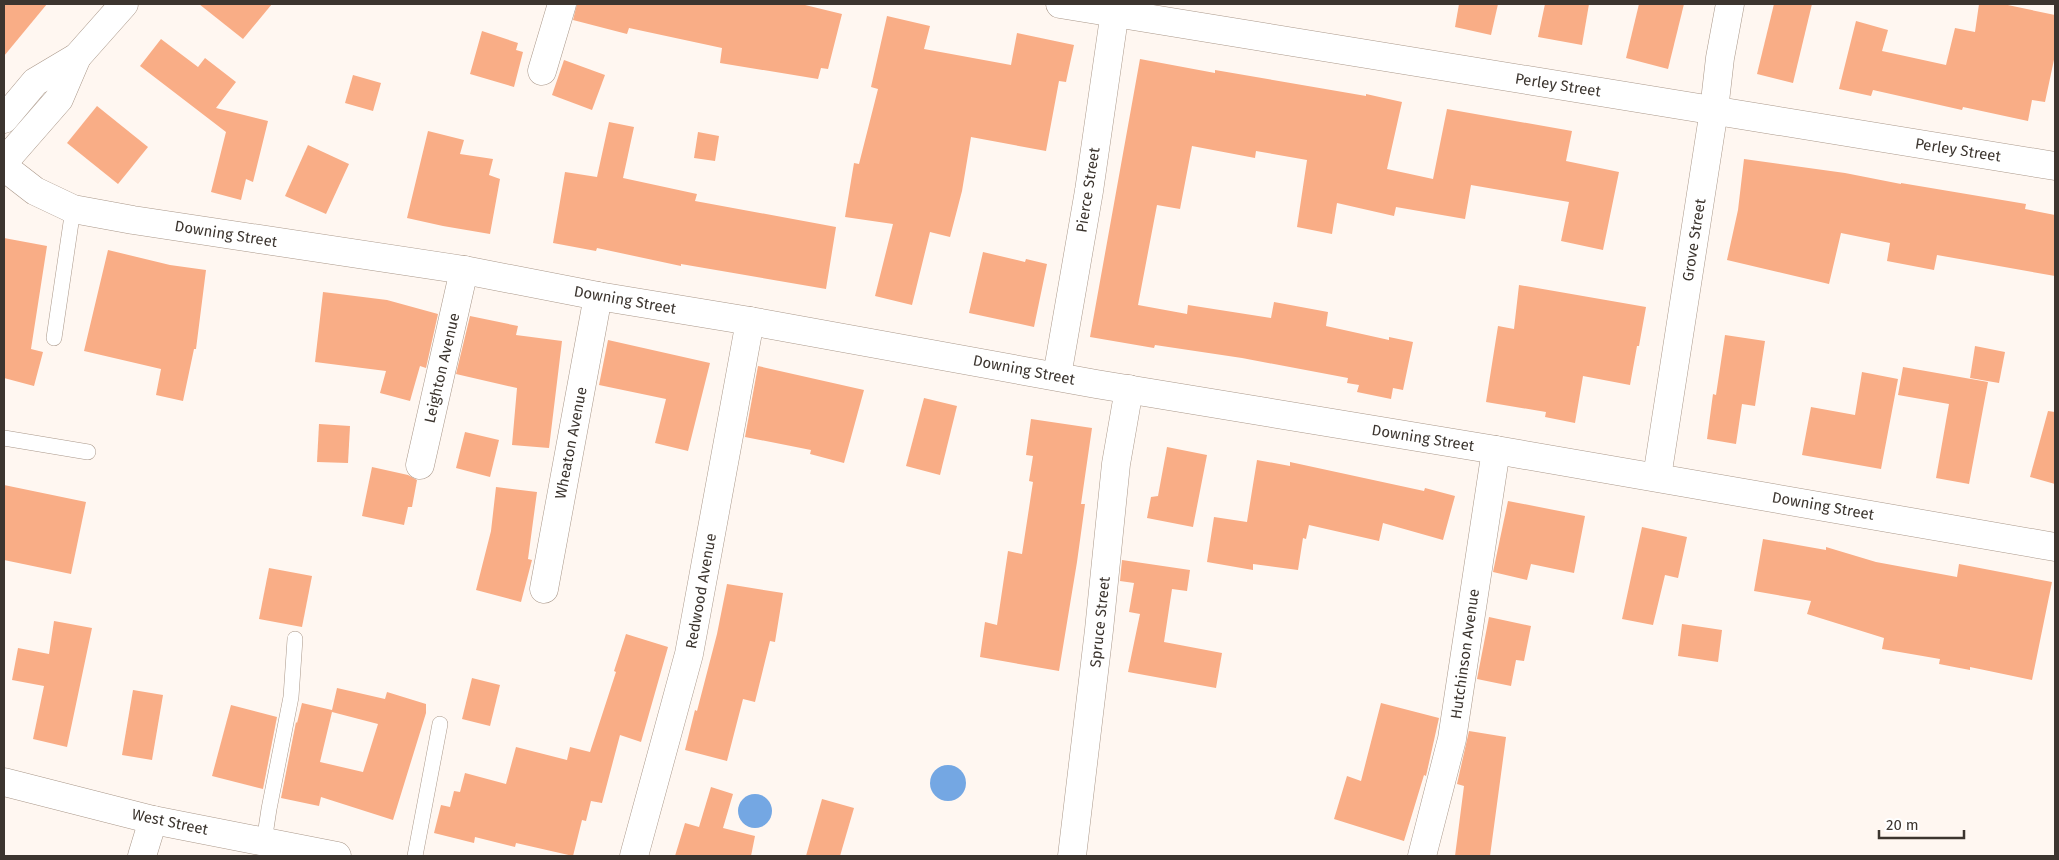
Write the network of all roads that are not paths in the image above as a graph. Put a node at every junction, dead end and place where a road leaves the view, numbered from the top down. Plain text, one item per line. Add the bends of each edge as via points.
1 (124, 4) edge
2 (562, 4) edge
3 (1060, 4) edge
4 (1730, 4) edge
5 (1115, 8) edge
6 (77, 57) junction
7 (542, 71) dead end
8 (1714, 110) junction
9 (4, 119) edge
10 (4, 162) edge
11 (2055, 166) edge
12 (4, 167) edge
13 (73, 209) junction
14 (464, 270) junction
15 (598, 296) junction
16 (750, 321) junction
17 (54, 338) dead end
18 (1057, 376) junction
19 (1129, 389) junction
20 (4, 438) edge
21 (1496, 450) junction
22 (88, 452) dead end
23 (420, 465) dead end
24 (1656, 477) junction
25 (2055, 546) edge
26 (544, 589) dead end
27 (296, 639) dead end
28 (440, 724) dead end
29 (4, 782) edge
30 (152, 820) junction
31 (264, 842) junction
32 (142, 856) edge
33 (337, 856) edge
34 (415, 856) edge
35 (634, 856) edge
36 (1072, 856) edge
37 (1422, 856) edge

1 - 6 street
2 - 7 street
3 - 5 street, Perley Street
4 - 8 street, Grove Street
5 - 8 street, Perley Street
5 - 18 street, Pierce Street via 1089,191
6 - 9 street via 35,82
6 - 10 street via 59,99
8 - 11 street, Perley Street
8 - 24 street, Grove Street
12 - 13 street, Downing Street via 35,191
13 - 14 street, Downing Street
13 - 17 lane
14 - 15 street, Downing Street
14 - 23 street, Leighton Avenue
15 - 16 street, Downing Street
15 - 26 street, Wheaton Avenue
16 - 18 street, Downing Street
16 - 35 street, Redwood Avenue via 689,654
18 - 19 street, Downing Street
19 - 21 street, Downing Street
19 - 36 street, Spruce Street via 1116,464
20 - 22 lane
21 - 24 street, Downing Street
21 - 37 street, Hutchinson Avenue via 1452,739
24 - 25 street, Downing Street
27 - 31 lane via 291,697
28 - 34 lane
29 - 30 street, West Street
30 - 31 street, West Street
30 - 32 street
31 - 33 street, West Street

